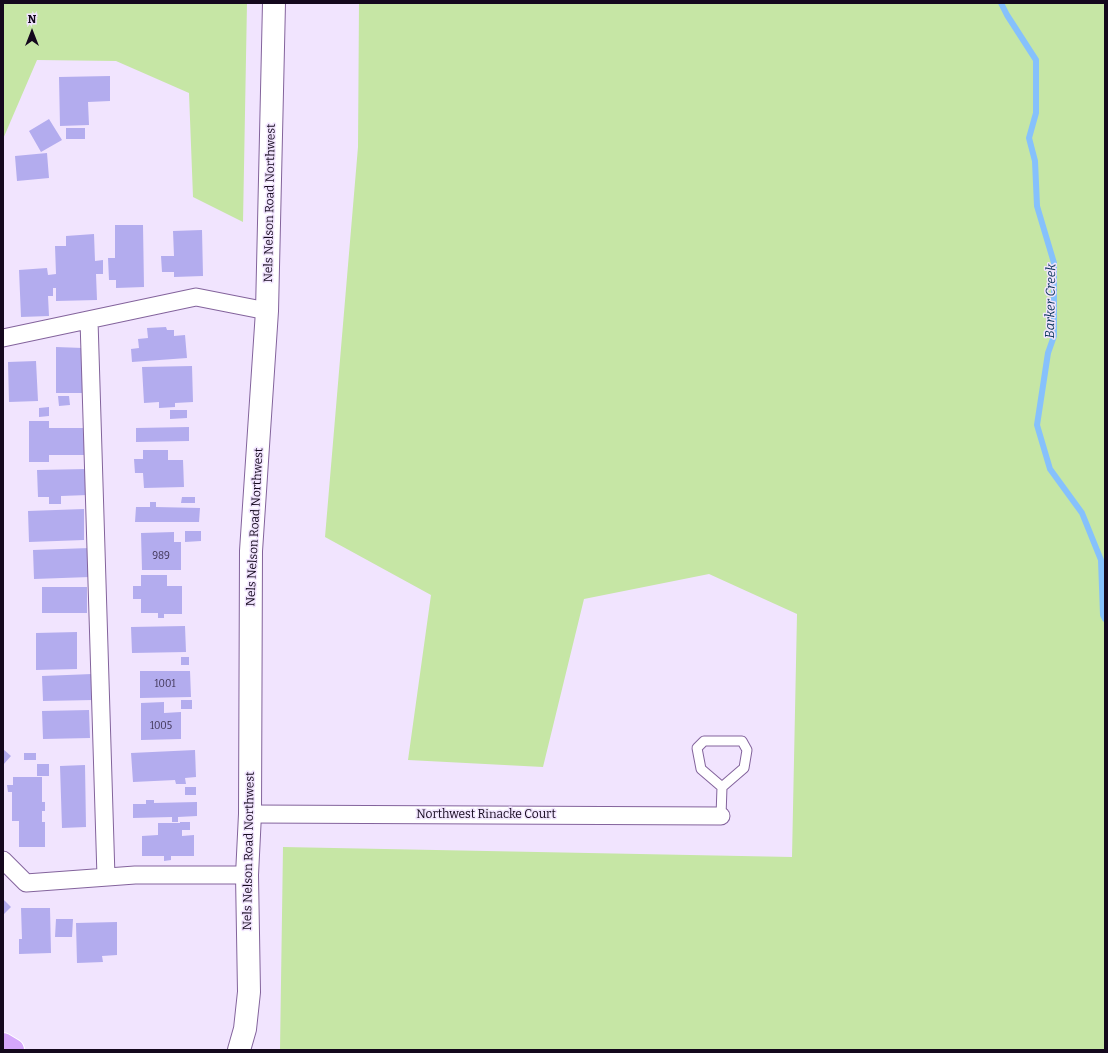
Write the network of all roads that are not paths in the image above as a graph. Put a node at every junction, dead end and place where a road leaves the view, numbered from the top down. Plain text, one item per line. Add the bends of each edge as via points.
1 (274, 3) edge
2 (267, 312) junction
3 (89, 320) junction
4 (3, 338) edge
5 (722, 787) junction
6 (250, 814) junction
7 (721, 816) joint
8 (3, 860) edge
9 (247, 875) junction
10 (106, 877) junction
11 (3, 1044) edge
12 (11, 1050) edge
13 (239, 1050) edge

1 - 2 street, Nels Nelson Road Northwest
2 - 3 street via 196,297
2 - 6 street, Nels Nelson Road Northwest via 251,552
3 - 4 street
3 - 10 street
5 - 5 lane via 701,769 697,748 704,741 742,741 747,750 744,768
5 - 7 lane
6 - 7 street, Northwest Rinacke Court
6 - 9 street, Nels Nelson Road Northwest
8 - 10 street via 26,883
9 - 10 street
9 - 13 street, Nels Nelson Road Northwest via 249,992 245,1029
11 - 12 highway

